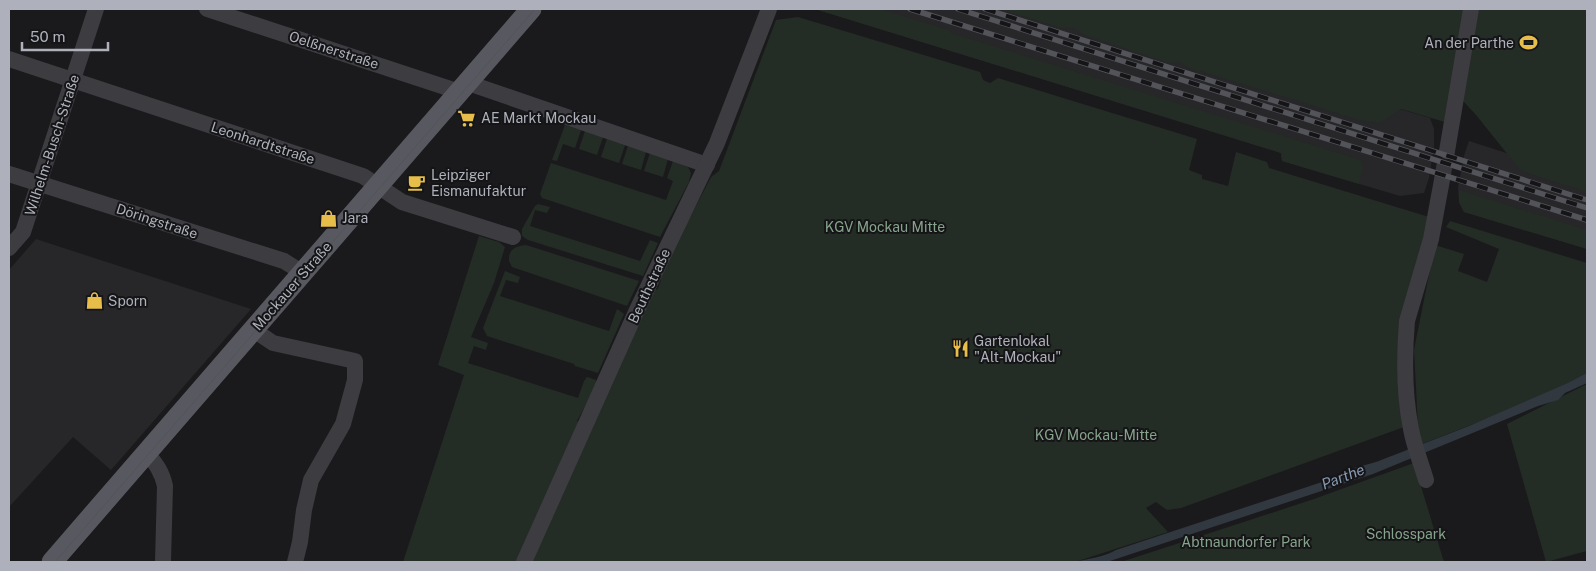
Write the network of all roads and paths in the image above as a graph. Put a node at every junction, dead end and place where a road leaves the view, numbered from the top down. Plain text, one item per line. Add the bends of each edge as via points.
1 (96, 9) edge
2 (207, 9) edge
3 (769, 9) edge
4 (1471, 9) edge
5 (527, 10) edge
6 (9, 59) edge
7 (73, 80) junction
8 (464, 87) junction
9 (1448, 151) tunnel mouth
10 (707, 165) junction
11 (9, 174) edge
12 (1442, 180) tunnel mouth
13 (39, 184) junction
14 (379, 186) junction
15 (513, 237) dead end
16 (9, 248) edge
17 (303, 273) junction
18 (254, 330) junction
19 (147, 453) junction
20 (1423, 473) dead end
21 (52, 562) edge
22 (163, 562) edge
23 (295, 562) edge
24 (524, 562) edge

1 - 7 street, Wilhelm-Busch-Straße
2 - 8 street, Oelßnerstraße
3 - 10 street, Beuthstraße
4 - 9 street
5 - 8 main road, Mockauer Straße
6 - 7 street, Leonhardtstraße
7 - 13 street, Wilhelm-Busch-Straße
7 - 14 street, Leonhardtstraße via 363,176
8 - 10 street, Oelßnerstraße
8 - 14 main road, Mockauer Straße
10 - 24 street, Beuthstraße via 636,312
11 - 13 street, Döringstraße
12 - 20 street via 1431,239 1407,321 1405,387 1411,429
13 - 16 street, Wilhelm-Busch-Straße via 23,232
13 - 17 street, Döringstraße via 284,261
14 - 15 street, Leonhardtstraße via 402,202
14 - 17 main road, Mockauer Straße
17 - 18 main road, Mockauer Straße
18 - 19 main road, Mockauer Straße
18 - 23 street via 273,343 355,361 355,380 343,424 311,480
19 - 21 main road, Mockauer Straße
19 - 22 street via 166,486

